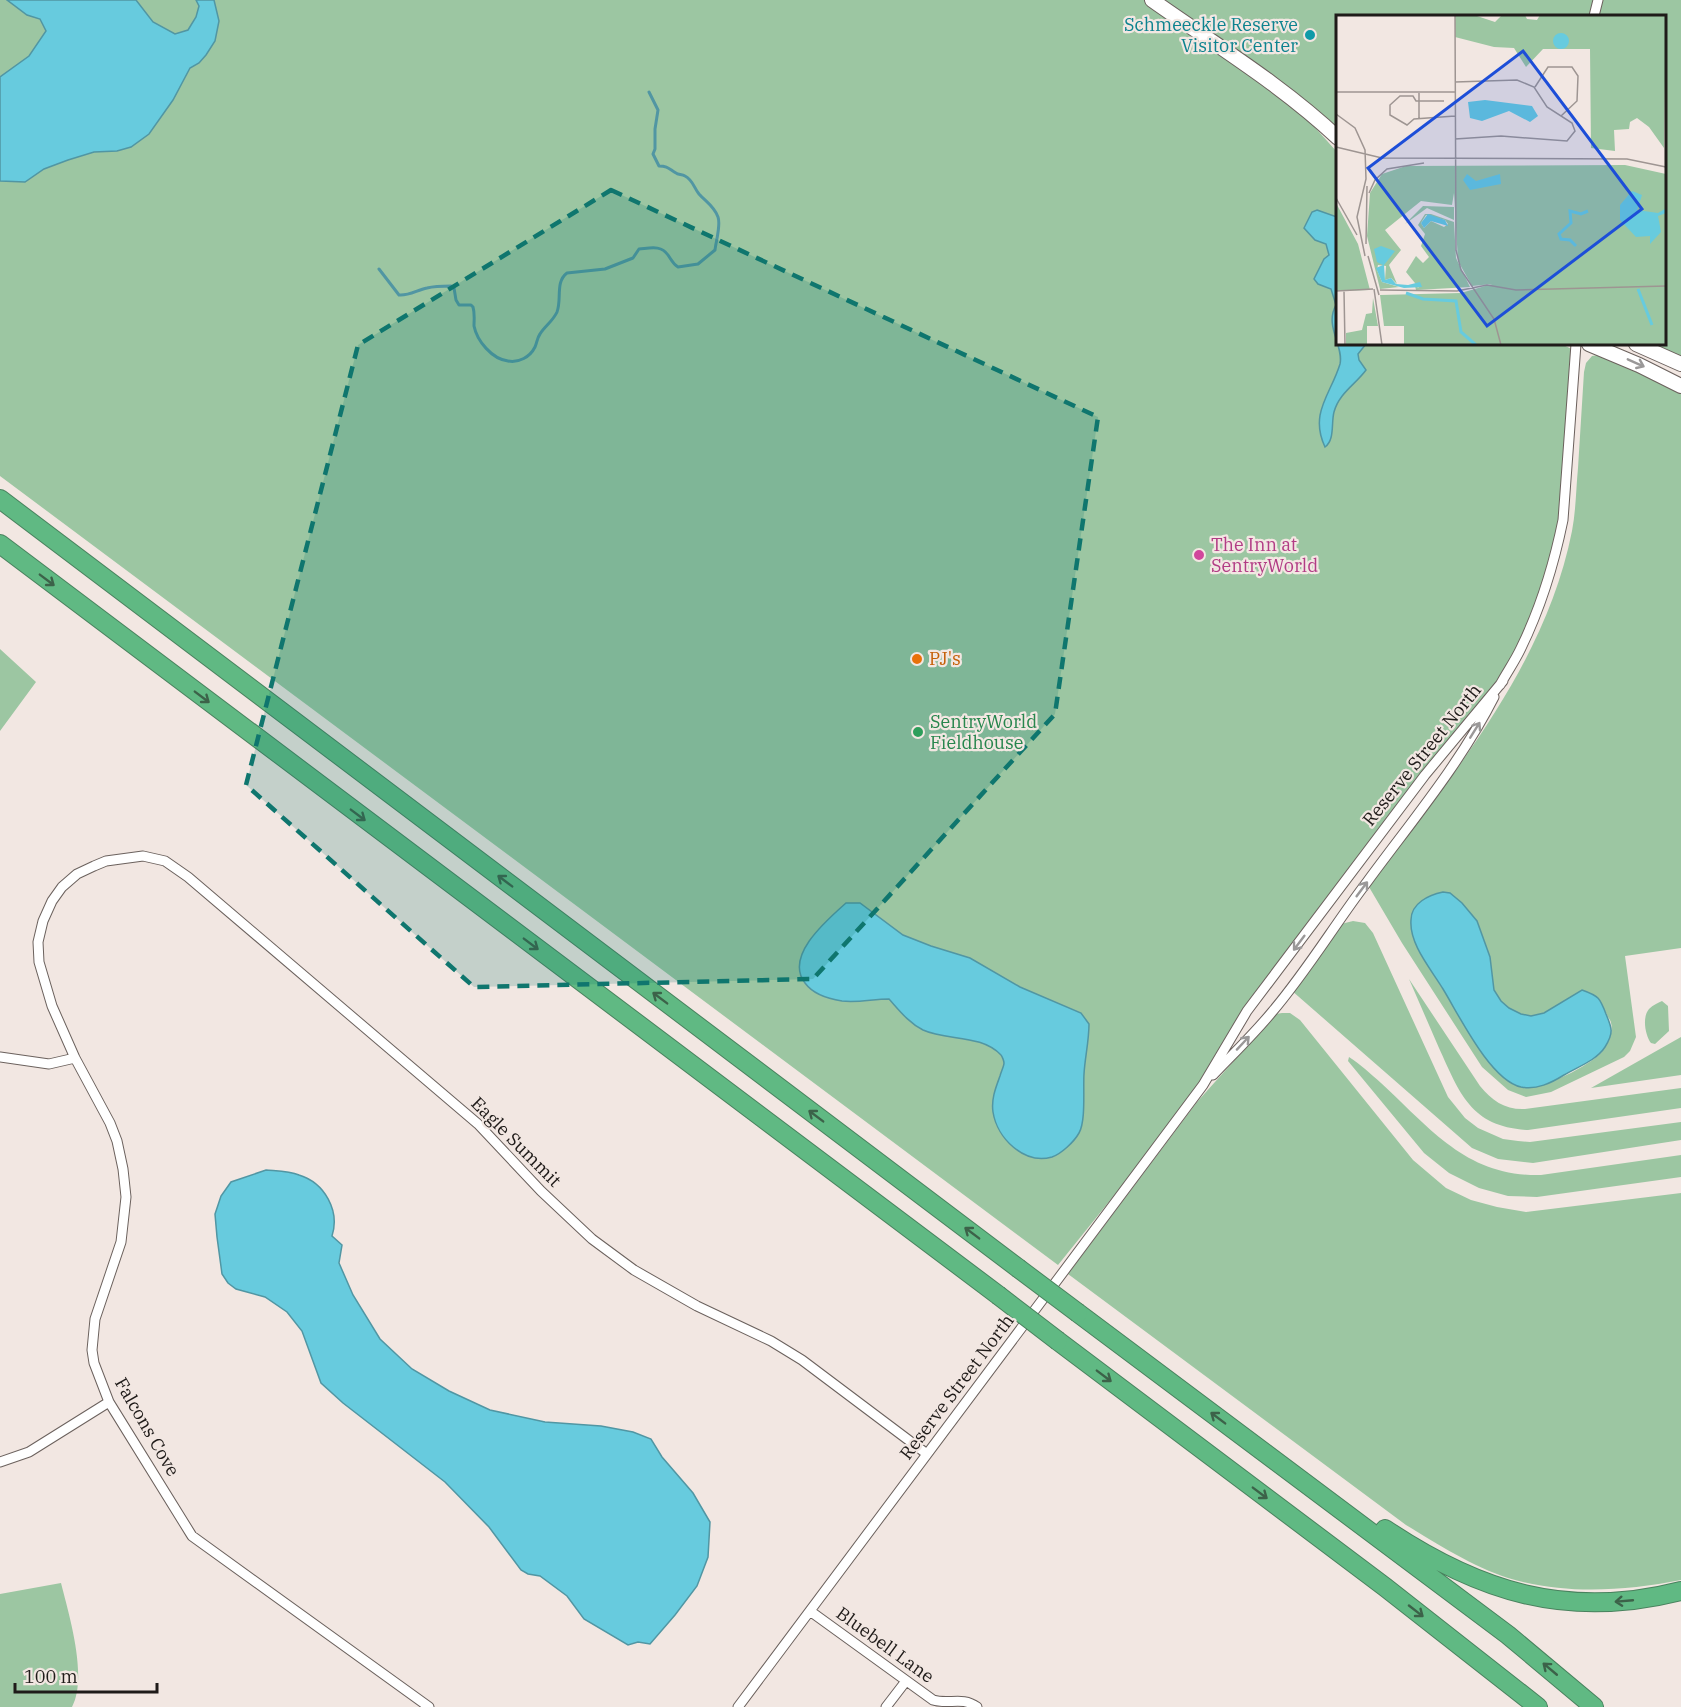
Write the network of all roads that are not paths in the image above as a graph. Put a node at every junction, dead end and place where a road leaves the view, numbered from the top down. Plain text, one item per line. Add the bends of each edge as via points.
1 (1152, 0) edge
2 (1598, 0) edge
3 (1594, 15) edge
4 (1336, 136) edge
5 (1576, 345) edge
6 (1591, 345) edge
7 (1638, 345) edge
8 (1681, 364) edge
9 (1681, 386) edge
10 (0, 499) edge
11 (0, 544) edge
12 (1503, 681) junction
13 (94, 866) joint
14 (0, 1058) edge
15 (75, 1058) junction
16 (1203, 1085) junction
17 (109, 1402) junction
18 (1265, 1453) junction
19 (927, 1454) junction
20 (0, 1462) edge
21 (1681, 1591) edge
22 (810, 1611) junction
23 (906, 1681) junction
24 (429, 1707) edge
25 (738, 1707) edge
26 (886, 1707) edge
27 (977, 1707) edge
28 (1538, 1707) edge
29 (1594, 1707) edge

1 - 4 street via 1287,95
2 - 3 street
5 - 12 street via 1558,546 1521,649
6 -> 9 street
7 - 8 street
18 -> 10 highway, bridge
11 -> 28 highway, bridge via 1394,1594
12 -> 16 street, Reserve Street North via 1425,775 1247,1011
16 -> 12 street, Reserve Street North via 1287,992 1442,780
13 - 15 street, Falcons Cove via 62,887 43,921 38,942 46,990
13 - 19 street, Eagle Summit via 143,856 165,861 188,877 478,1124 592,1239 634,1270 802,1360
14 - 15 street via 49,1064
15 - 17 street, Falcons Cove via 117,1141 126,1197 121,1242 95,1319 92,1350
16 - 19 street, Reserve Street North
17 - 20 street via 28,1452
17 - 24 street, Falcons Cove via 192,1536
21 -> 18 highway via 1645,1599 1581,1602 1551,1600 1487,1584 1416,1549 1283,1455
29 -> 18 highway via 1508,1635
19 - 22 street, Reserve Street North
22 - 23 street, Bluebell Lane
22 - 25 street, Reserve Street North
23 - 26 street
23 - 27 street, Bluebell Lane via 933,1700 961,1700

